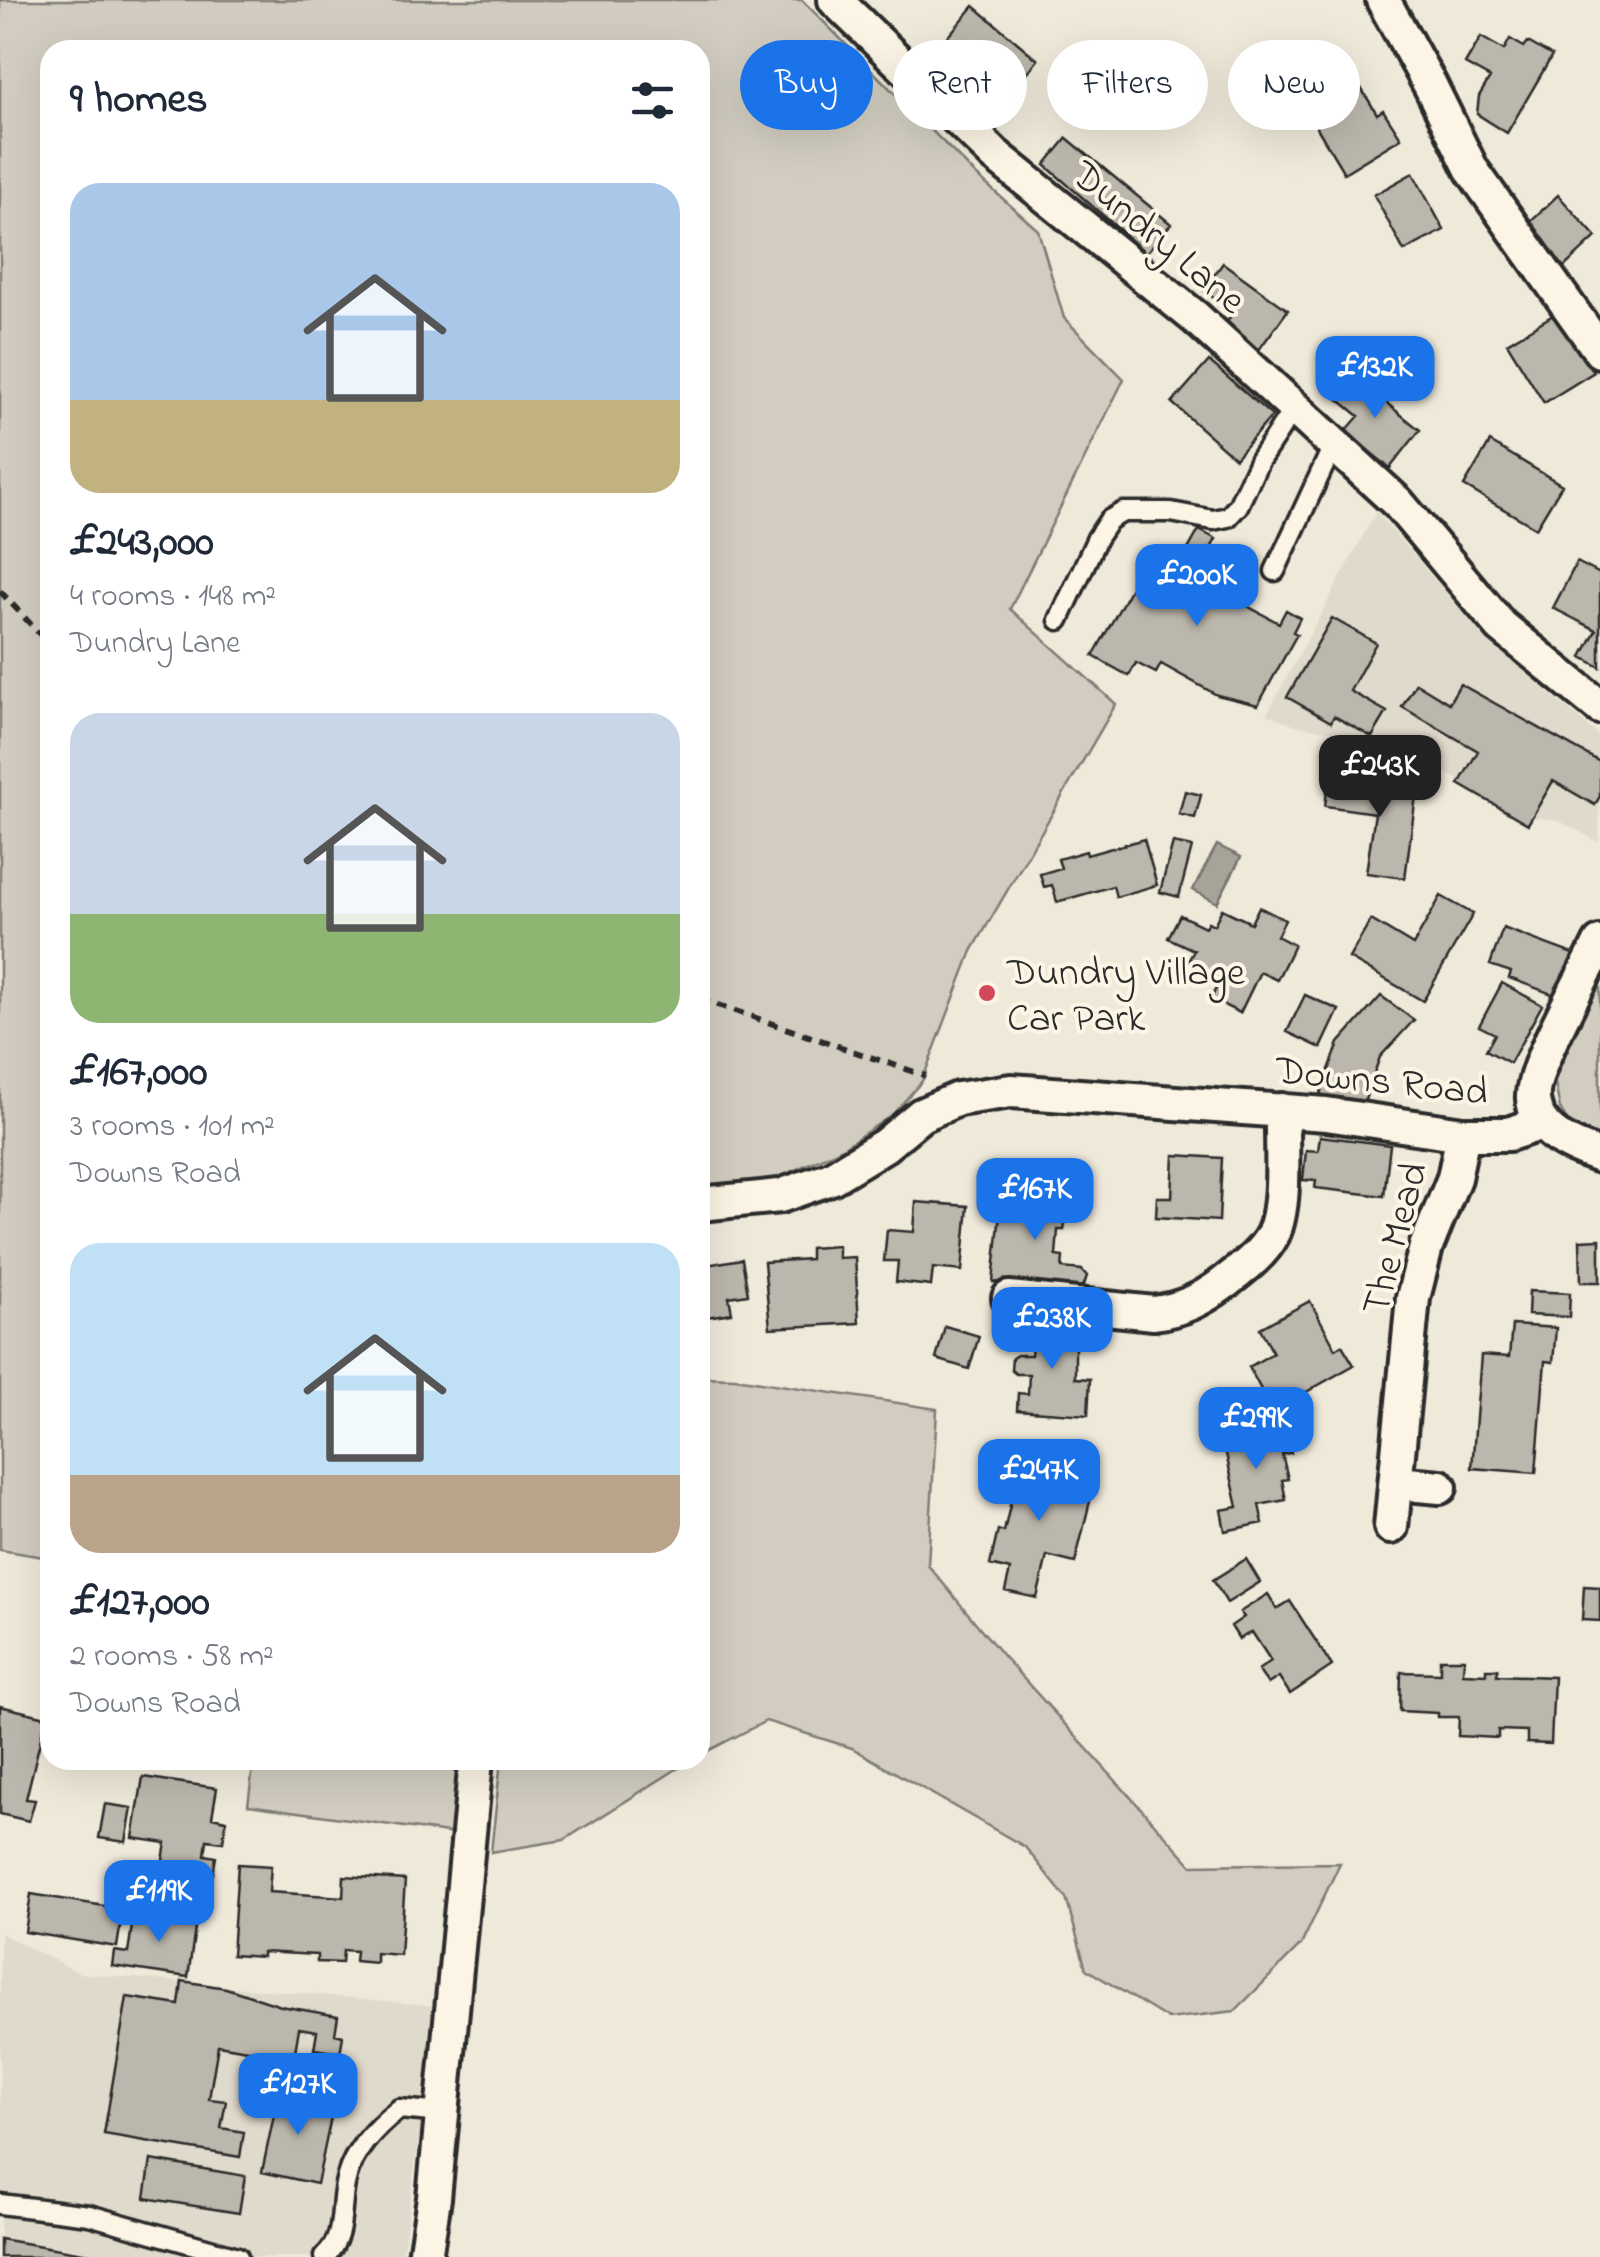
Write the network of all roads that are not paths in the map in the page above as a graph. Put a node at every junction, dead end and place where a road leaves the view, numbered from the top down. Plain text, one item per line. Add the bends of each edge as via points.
1 (835, 0) edge
2 (1383, 0) edge
3 (1600, 351) edge
4 (1294, 408) junction
5 (1334, 444) junction
6 (1275, 571) dead end
7 (1059, 620) dead end
8 (1600, 708) edge
9 (1600, 943) edge
10 (1282, 1110) junction
11 (1542, 1123) junction
12 (1463, 1134) junction
13 (1600, 1156) edge
14 (710, 1203) edge
15 (1010, 1298) dead end
16 (1396, 1483) junction
17 (1440, 1487) dead end
18 (1391, 1527) dead end
19 (475, 1770) edge
20 (442, 2113) junction
21 (0, 2204) edge
22 (238, 2257) edge
23 (324, 2257) edge
24 (424, 2257) edge

1 - 4 street, Dundry Lane via 995,156 1196,318
2 - 3 street via 1472,170
4 - 5 street, Dundry Lane
4 - 7 lane via 1228,517 1123,512 1109,520
5 - 6 lane
5 - 8 street, Dundry Lane via 1398,504 1502,626
9 - 11 street via 1540,1068 1533,1099
10 - 12 street, Downs Road
10 - 14 street, Downs Road via 1011,1091 958,1099 921,1115 831,1178 780,1196
10 - 15 street via 1273,1234 1258,1255 1199,1301 1154,1313
11 - 12 street, Downs Road via 1510,1134
11 - 13 street via 1570,1146
12 - 16 street, The Mead via 1413,1298
16 - 17 street
16 - 18 street, The Mead
19 - 20 street
20 - 23 lane via 399,2109 363,2144 347,2176 338,2237
20 - 24 street
21 - 22 lane via 90,2215

